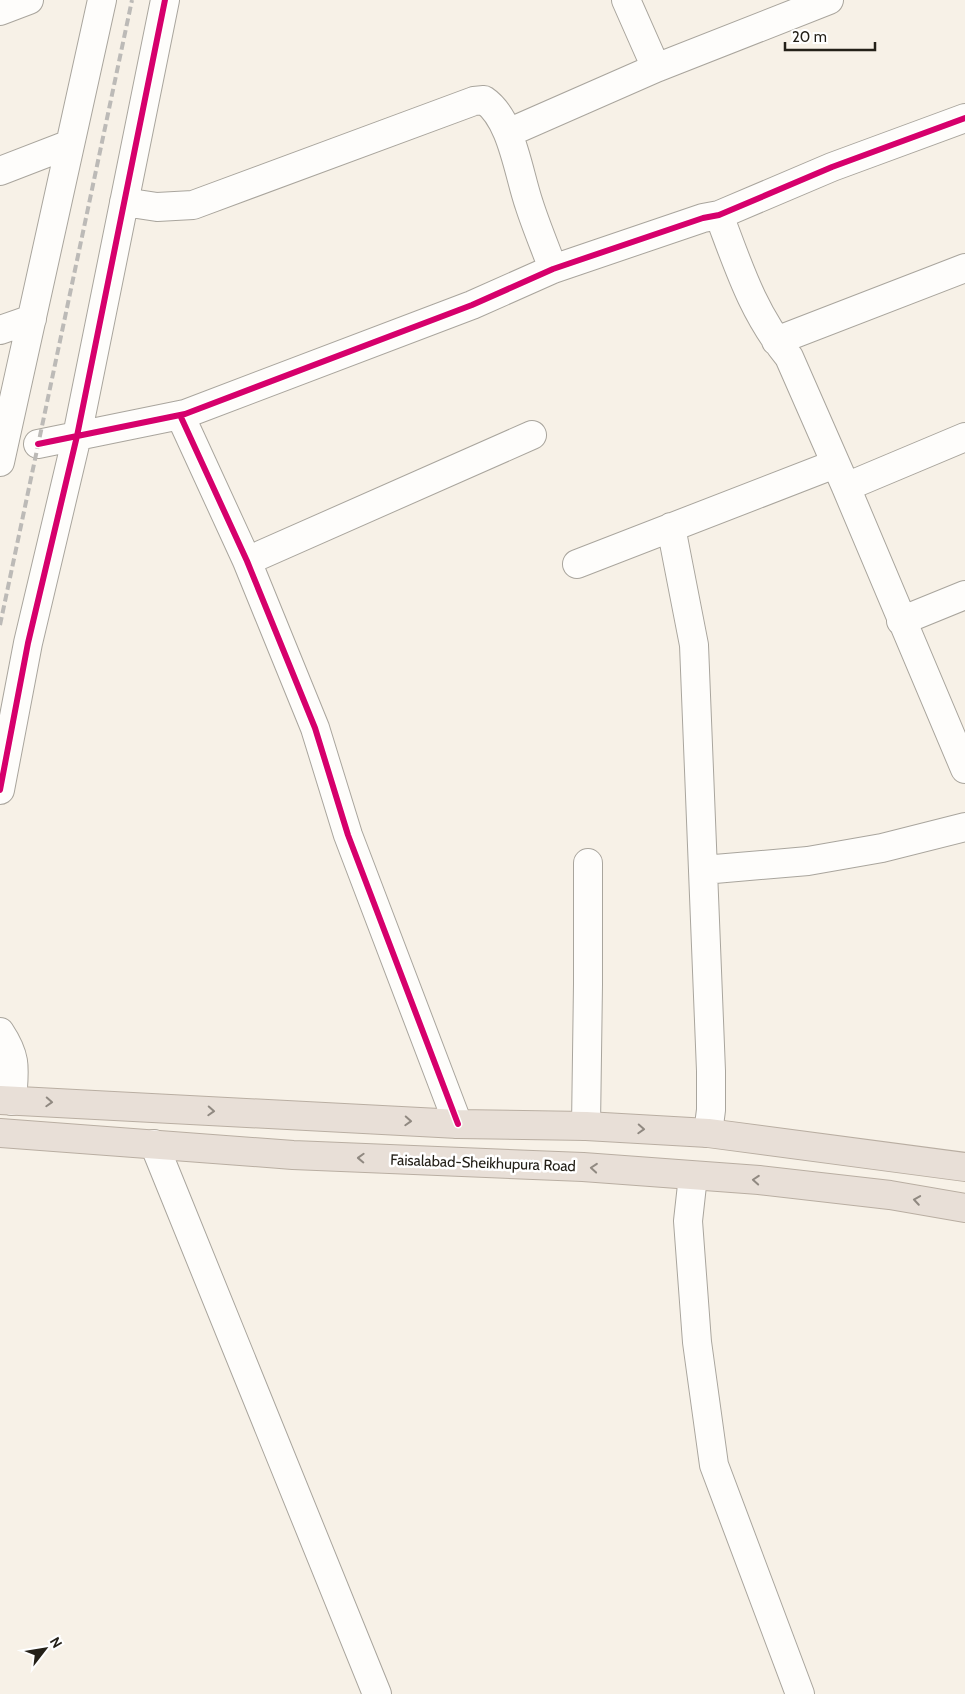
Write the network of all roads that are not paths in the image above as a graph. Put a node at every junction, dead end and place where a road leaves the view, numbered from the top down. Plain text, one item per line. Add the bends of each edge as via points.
1 (29, 0) edge
2 (102, 0) edge
3 (164, 0) edge
4 (626, 0) edge
5 (829, 0) edge
6 (0, 11) edge
7 (656, 68) junction
8 (965, 118) edge
9 (508, 133) junction
10 (70, 144) junction
11 (0, 171) edge
12 (124, 202) junction
13 (719, 215) junction
14 (553, 268) junction
15 (965, 268) edge
16 (32, 319) junction
17 (0, 330) edge
18 (776, 341) junction
19 (180, 415) junction
20 (532, 435) dead end
21 (77, 436) junction
22 (965, 436) edge
23 (38, 444) dead end
24 (0, 462) edge
25 (840, 476) junction
26 (671, 527) junction
27 (247, 562) junction
28 (577, 564) dead end
29 (965, 595) edge
30 (901, 622) junction
31 (963, 761) edge
32 (0, 790) edge
33 (965, 827) edge
34 (588, 862) dead end
35 (703, 870) junction
36 (0, 1032) edge
37 (6, 1100) edge
38 (458, 1124) junction
39 (586, 1126) junction
40 (0, 1133) edge
41 (708, 1133) junction
42 (154, 1144) junction
43 (965, 1167) edge
44 (693, 1176) junction
45 (965, 1208) edge
46 (377, 1694) edge
47 (800, 1694) edge

1 - 6 street
2 - 10 street
3 - 12 street
4 - 7 street
5 - 7 street
7 - 9 street
8 - 13 street via 832,167
9 - 12 street via 491,104 484,100 474,101 193,204 156,207
9 - 14 street via 529,204
10 - 11 street
10 - 16 street
12 - 21 street
13 - 14 street
13 - 18 street via 748,292
14 - 19 street via 472,305
15 - 18 street
16 - 17 street
16 - 24 street
18 - 25 street via 789,357
19 - 21 street
19 - 27 street
20 - 27 street
21 - 23 street
21 - 32 street via 28,644
22 - 25 street
25 - 26 street
25 - 30 street
26 - 28 street
26 - 35 street via 694,645
27 - 38 street via 315,728 348,835
29 - 30 street
30 - 31 street
33 - 35 street via 882,848 808,861
34 - 39 street
35 - 41 street via 711,1071
36 - 37 street via 14,1062
37 -> 38 highway
38 - 39 highway
39 -> 41 highway
40 - 42 highway, Faisalabad-Sheikhupura Road
41 - 43 highway
44 -> 42 highway, Faisalabad-Sheikhupura Road via 583,1167 293,1155
42 - 46 street
45 -> 44 highway, Faisalabad-Sheikhupura Road via 890,1195
44 - 47 street via 688,1221 697,1342 714,1465

